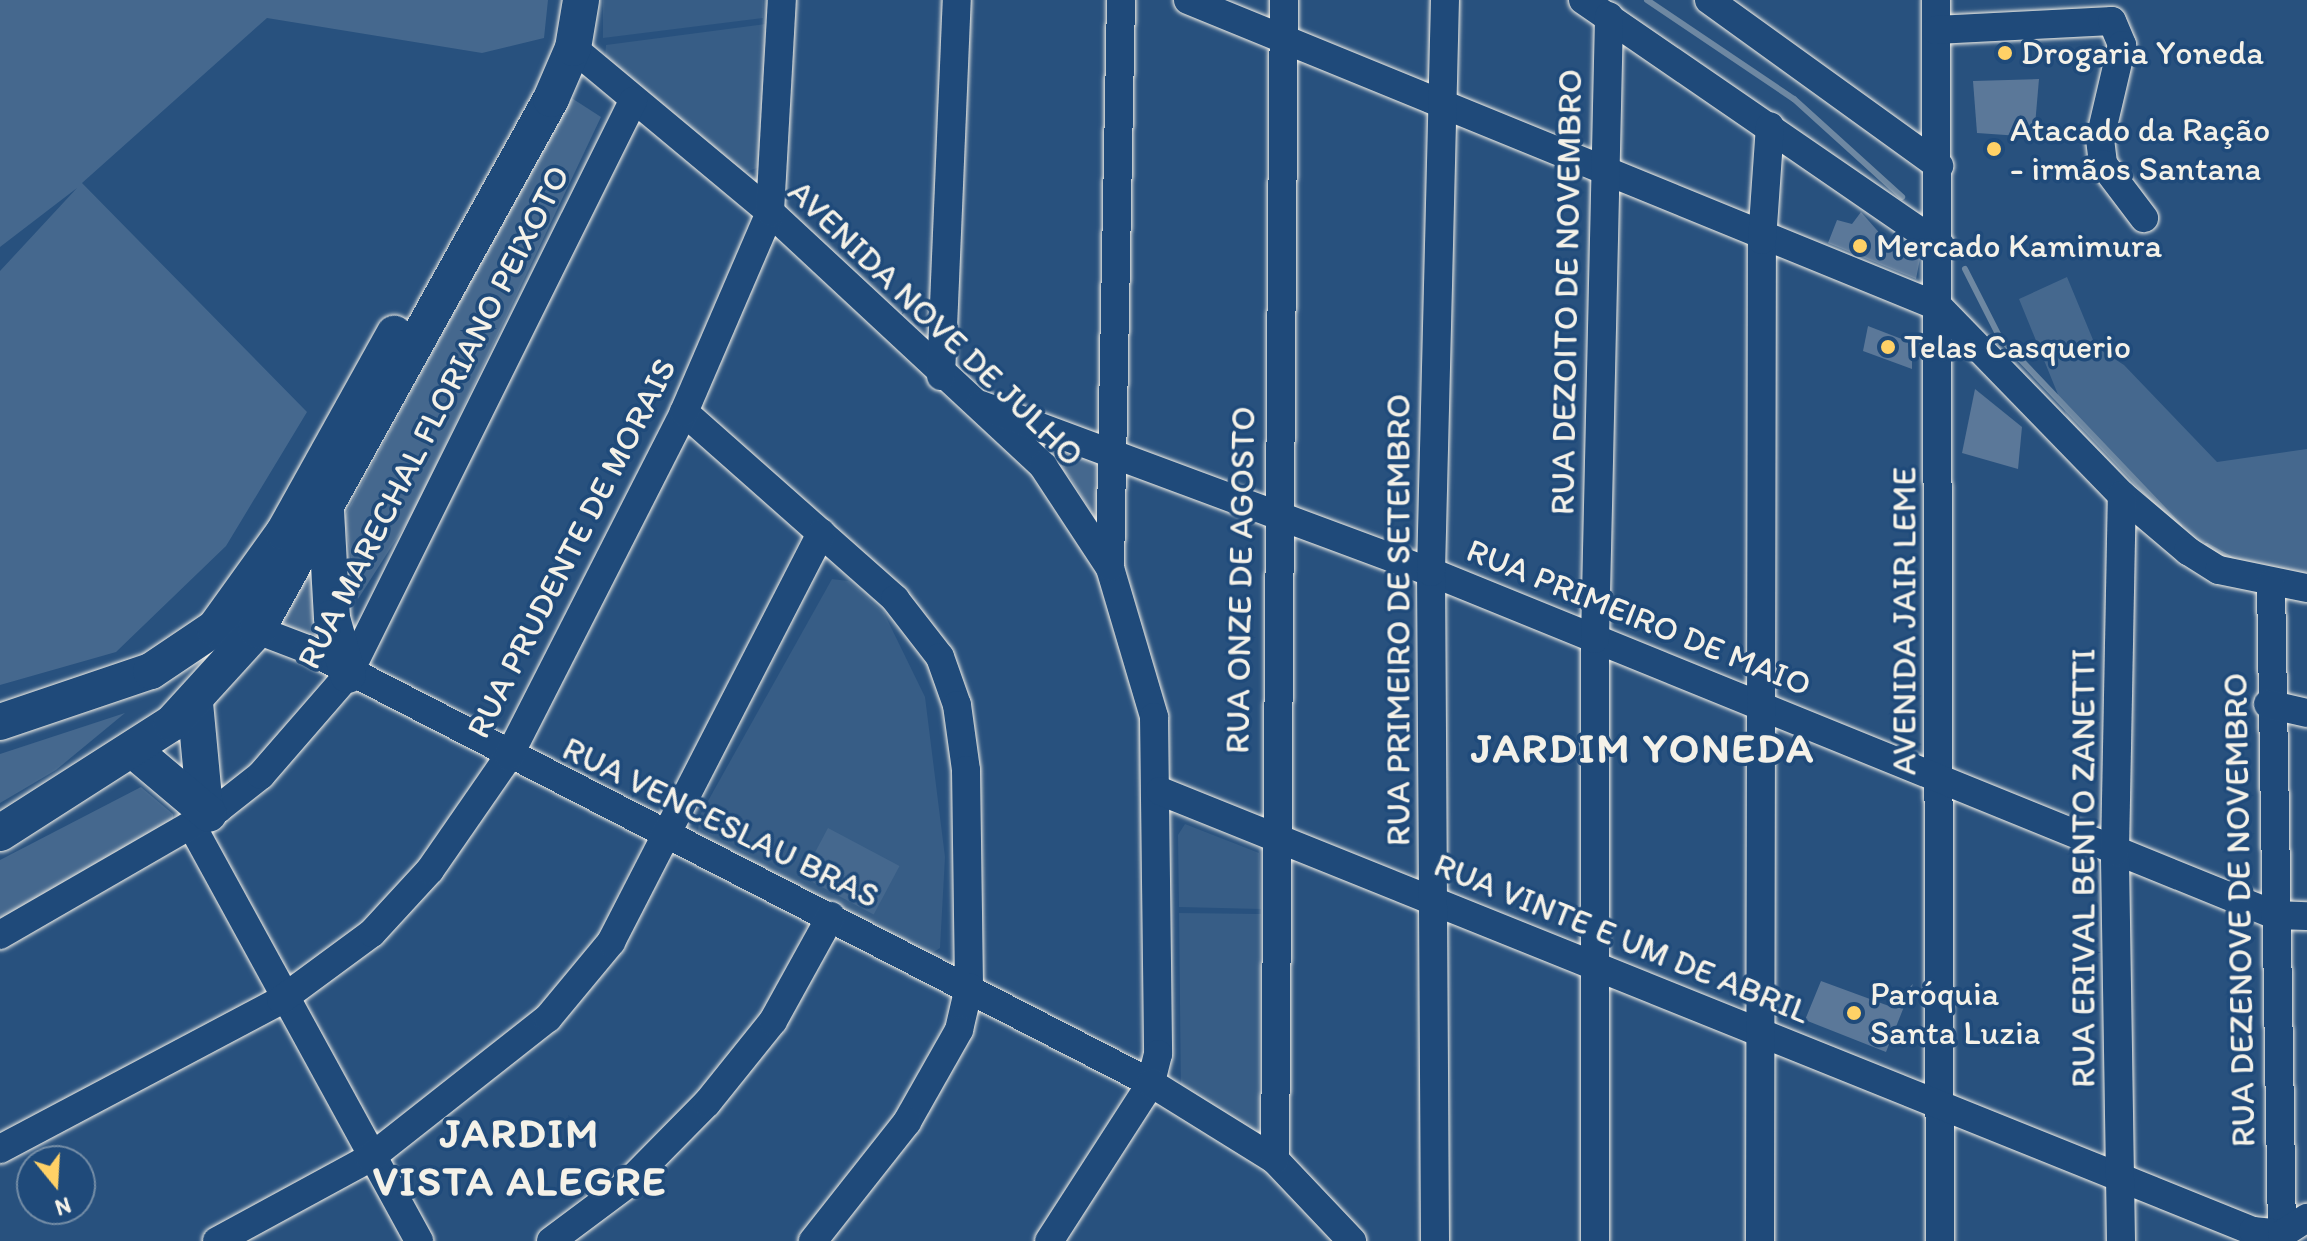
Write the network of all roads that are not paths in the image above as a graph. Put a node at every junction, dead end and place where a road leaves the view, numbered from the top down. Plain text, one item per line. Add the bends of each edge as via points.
1 (556, 0) edge
2 (581, 0) edge
3 (782, 0) edge
4 (957, 0) edge
5 (1121, 0) edge
6 (1188, 0) edge
7 (1284, 0) edge
8 (1445, 0) edge
9 (1583, 0) edge
10 (1709, 0) edge
11 (1936, 0) edge
12 (1609, 16) junction
13 (1936, 30) junction
14 (1282, 41) junction
15 (573, 48) junction
16 (633, 101) junction
17 (1440, 108) junction
18 (1770, 126) junction
19 (1939, 166) junction
20 (1601, 175) junction
21 (770, 212) junction
22 (2144, 218) dead end
23 (1762, 240) junction
24 (1941, 246) junction
25 (1939, 307) junction
26 (941, 376) junction
27 (969, 400) junction
28 (684, 412) junction
29 (1111, 449) junction
30 (2122, 495) junction
31 (326, 510) junction
32 (1277, 516) junction
33 (821, 533) junction
34 (1110, 568) junction
35 (1431, 572) junction
36 (2271, 583) junction
37 (2307, 588) edge
38 (257, 630) junction
39 (1595, 639) junction
40 (348, 675) junction
41 (195, 703) junction
42 (2268, 704) junction
43 (1762, 705) junction
44 (2307, 713) edge
45 (0, 722) edge
46 (133, 750) junction
47 (509, 756) junction
48 (1940, 776) junction
49 (1160, 791) junction
50 (202, 816) junction
51 (5, 829) edge
52 (668, 835) junction
53 (1272, 838) junction
54 (2115, 852) junction
55 (1433, 901) junction
56 (2275, 915) junction
57 (831, 916) junction
58 (2307, 916) edge
59 (0, 935) edge
60 (1596, 967) junction
61 (969, 987) junction
62 (281, 1000) junction
63 (1758, 1032) junction
64 (2294, 1057) edge
65 (1151, 1083) junction
66 (1941, 1103) junction
67 (0, 1149) edge
68 (370, 1158) junction
69 (1275, 1160) junction
70 (2120, 1178) junction
71 (2307, 1218) edge
72 (2282, 1234) junction
73 (217, 1241) edge
74 (419, 1241) edge
75 (551, 1241) edge
76 (813, 1241) edge
77 (1049, 1241) edge
78 (1352, 1241) edge
79 (1435, 1241) edge
80 (1595, 1241) edge
81 (1760, 1241) edge
82 (1940, 1241) edge
83 (2121, 1241) edge

1 - 45 main road via 550,42 529,91 284,532 236,603 197,642 151,671
2 - 15 main road
3 - 21 street
4 - 26 street
5 - 29 street
6 - 14 street
7 - 14 street, RUA ONZE DE AGOSTO
8 - 17 street, RUA PRIMEIRO DE SETEMBRO
9 - 12 street
10 - 19 street
11 - 13 street, AVENIDA JAIR LEME
12 - 18 street
12 - 20 street, RUA DEZOITO DE NOVEMBRO
13 - 19 street, AVENIDA JAIR LEME
13 - 22 street via 2112,21 2122,45 2100,139 2103,164
14 - 17 street
14 - 32 street, RUA ONZE DE AGOSTO
15 - 16 street, AVENIDA NOVE DE JULHO
15 - 31 main road
16 - 21 street, AVENIDA NOVE DE JULHO
16 - 40 street, RUA MARECHAL FLORIANO PEIXOTO
17 - 20 street
17 - 35 street, RUA PRIMEIRO DE SETEMBRO
18 - 23 street
18 - 24 street
19 - 24 street, AVENIDA JAIR LEME
20 - 23 street
20 - 39 street, RUA DEZOITO DE NOVEMBRO
21 - 26 street, AVENIDA NOVE DE JULHO
21 - 28 street, RUA PRUDENTE DE MORAIS
23 - 25 street
23 - 43 street
24 - 25 street, AVENIDA JAIR LEME
25 - 30 street
25 - 48 street, AVENIDA JAIR LEME
26 - 27 street, AVENIDA NOVE DE JULHO
27 - 29 street, RUA PRIMEIRO DE MAIO
27 - 34 street, AVENIDA NOVE DE JULHO via 1043,466
28 - 33 street
28 - 47 street, RUA PRUDENTE DE MORAIS
29 - 32 street, RUA PRIMEIRO DE MAIO
29 - 34 street
30 - 36 street via 2209,563
30 - 54 street, RUA ERIVAL BENTO ZANETTI
31 - 38 main road
31 - 40 main road via 332,618
32 - 35 street, RUA PRIMEIRO DE MAIO
32 - 53 street, RUA ONZE DE AGOSTO
33 - 52 street
33 - 61 street via 904,611 940,657 957,705 966,770
34 - 49 street, AVENIDA NOVE DE JULHO via 1154,717
35 - 39 street, RUA PRIMEIRO DE MAIO
35 - 55 street, RUA PRIMEIRO DE SETEMBRO
36 - 37 street
36 - 42 street, RUA DEZENOVE DE NOVEMBRO
38 - 40 street, RUA VENCESLAU BRAS
38 - 41 main road
39 - 43 street, RUA PRIMEIRO DE MAIO
39 - 60 street, RUA DEZOITO DE NOVEMBRO
40 - 47 street, RUA VENCESLAU BRAS
40 - 50 street, RUA MARECHAL FLORIANO PEIXOTO via 261,775
41 - 46 main road
41 - 50 main road
42 - 44 street
42 - 56 street, RUA DEZENOVE DE NOVEMBRO
43 - 48 street, RUA PRIMEIRO DE MAIO
43 - 63 street
46 - 50 main road
46 - 51 main road
47 - 52 street, RUA VENCESLAU BRAS
47 - 62 street, RUA PRUDENTE DE MORAIS via 430,870 372,933
48 - 54 street, RUA PRIMEIRO DE MAIO
48 - 66 street, AVENIDA JAIR LEME
49 - 53 street, RUA VINTE E UM DE ABRIL
49 - 65 street, AVENIDA NOVE DE JULHO
50 - 59 street, RUA MARECHAL FLORIANO PEIXOTO
50 - 62 street
52 - 57 street, RUA VENCESLAU BRAS
52 - 68 street via 611,942 548,1018
53 - 55 street, RUA VINTE E UM DE ABRIL
53 - 69 street, RUA ONZE DE AGOSTO
54 - 56 street, RUA PRIMEIRO DE MAIO
54 - 70 street, RUA ERIVAL BENTO ZANETTI
55 - 60 street, RUA VINTE E UM DE ABRIL
55 - 79 street, RUA PRIMEIRO DE SETEMBRO
56 - 58 street, RUA PRIMEIRO DE MAIO
56 - 64 street, RUA DEZENOVE DE NOVEMBRO
57 - 61 street, RUA VENCESLAU BRAS
57 - 75 street via 773,1021 707,1103 626,1185
60 - 63 street, RUA VINTE E UM DE ABRIL
60 - 80 street, RUA DEZOITO DE NOVEMBRO
61 - 65 street, RUA VENCESLAU BRAS
61 - 76 street via 959,1030 907,1122
62 - 67 street, RUA PRUDENTE DE MORAIS
62 - 68 street
63 - 66 street, RUA VINTE E UM DE ABRIL
63 - 81 street
64 - 72 street, RUA DEZENOVE DE NOVEMBRO
65 - 69 street
65 - 77 street
66 - 70 street, RUA VINTE E UM DE ABRIL
66 - 82 street, AVENIDA JAIR LEME
68 - 73 street
68 - 74 street
69 - 78 street
70 - 72 street, RUA VINTE E UM DE ABRIL via 2253,1231
70 - 83 street, RUA ERIVAL BENTO ZANETTI
71 - 72 street

